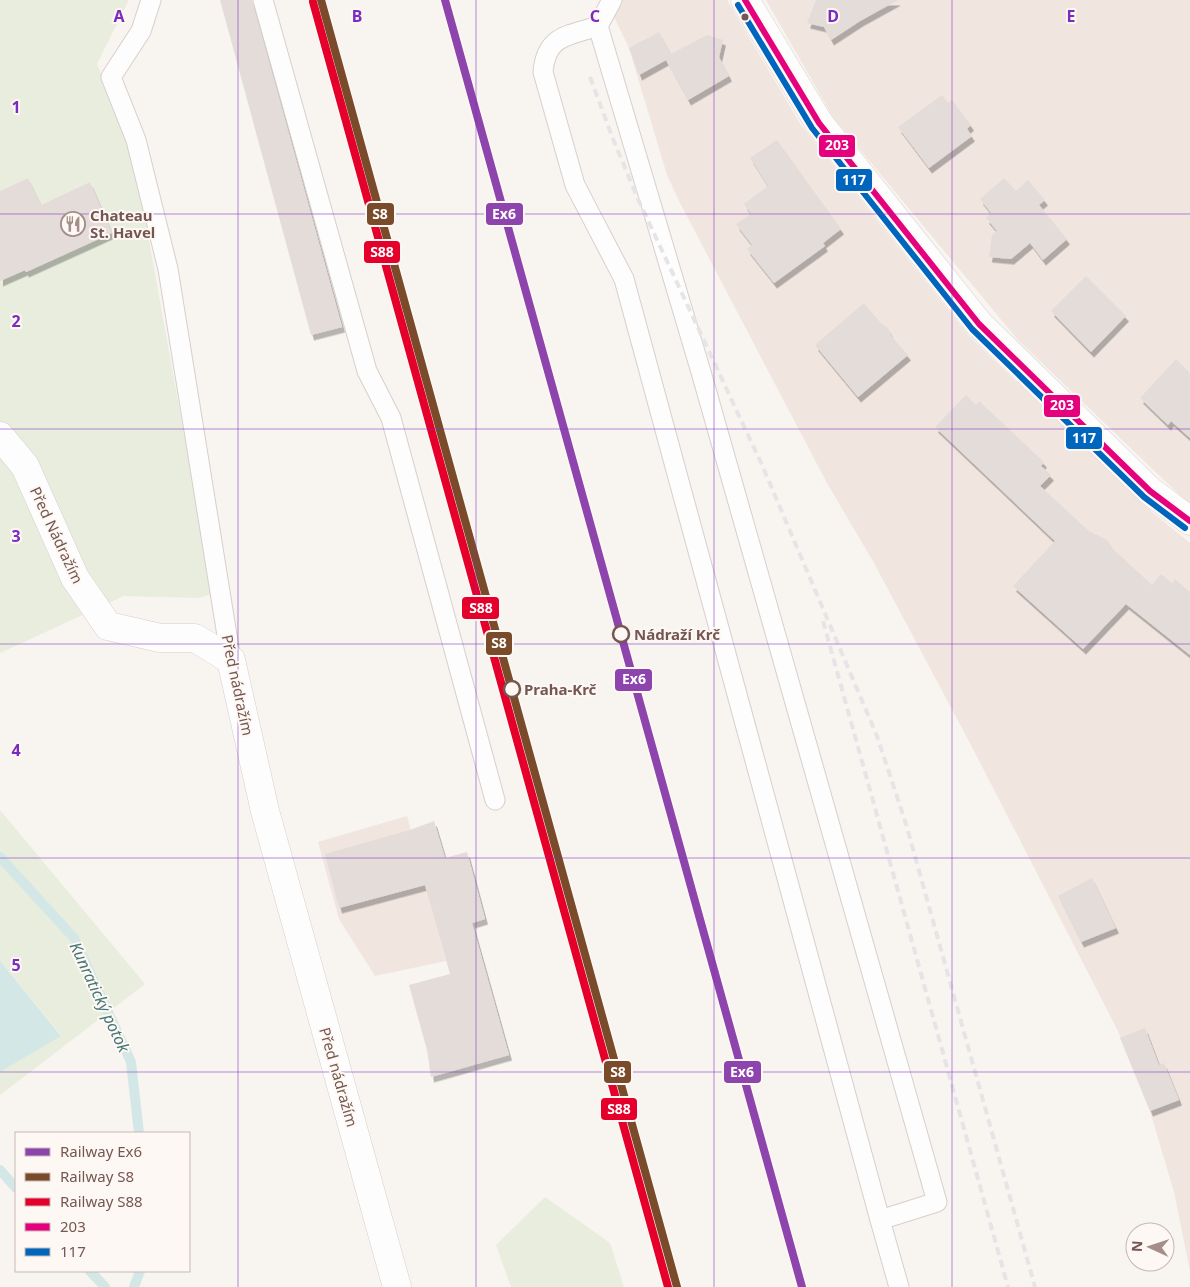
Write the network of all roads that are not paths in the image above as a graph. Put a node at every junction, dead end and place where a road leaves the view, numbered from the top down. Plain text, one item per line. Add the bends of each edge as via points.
1 (151, 0) edge
2 (263, 0) edge
3 (612, 0) edge
4 (745, 0) edge
5 (598, 26) junction
6 (0, 436) edge
7 (1190, 521) edge
8 (231, 660) junction
9 (495, 800) dead end
10 (880, 1220) junction
11 (397, 1287) edge
12 (899, 1287) edge

1 - 8 lane, Před nádražím via 141,31 111,77 136,140 168,269
2 - 9 lane via 367,370 391,418
3 - 5 lane
4 - 7 street via 819,123 979,324 1150,491
5 - 10 lane via 558,40 544,59 543,72 575,185 624,279
5 - 10 lane via 701,372 937,1202
6 - 8 street, Před Nádražím via 25,466 75,578 108,626 160,638 195,638
8 - 11 street, Před nádražím via 266,811
10 - 12 lane

